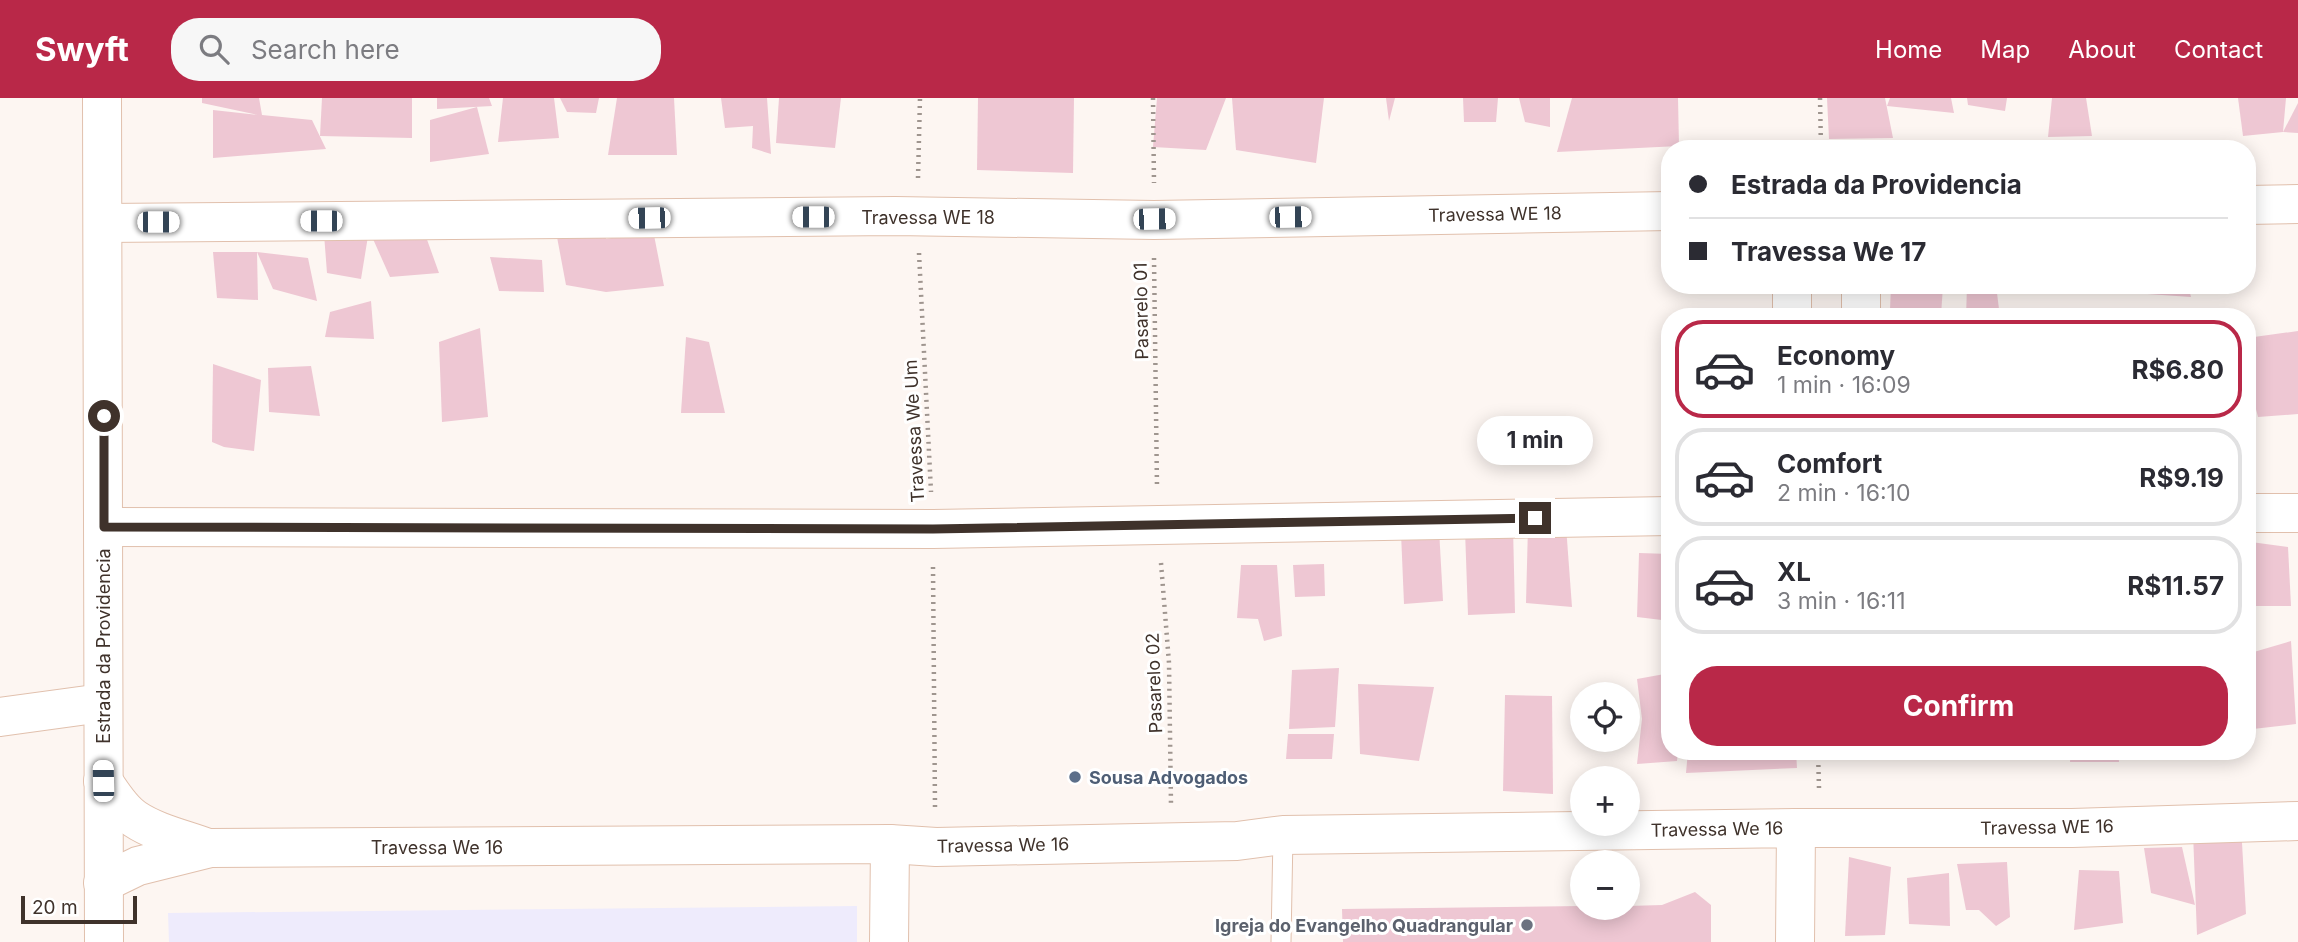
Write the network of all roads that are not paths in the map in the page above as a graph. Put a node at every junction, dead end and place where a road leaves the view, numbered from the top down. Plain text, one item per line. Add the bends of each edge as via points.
1 (102, 98) edge
2 (2298, 204) edge
3 (2256, 205) edge
4 (1661, 211) edge
5 (103, 223) junction
6 (2256, 513) edge
7 (2298, 513) edge
8 (1661, 516) edge
9 (104, 527) junction
10 (102, 703) junction
11 (0, 717) edge
12 (103, 781) junction
13 (2298, 821) edge
14 (1796, 828) junction
15 (1283, 835) junction
16 (890, 844) junction
17 (210, 848) junction
18 (103, 883) junction
19 (104, 942) edge
20 (889, 942) edge
21 (1280, 942) edge
22 (1795, 942) edge

1 - 5 street, Estrada da Providencia
2 - 3 street
4 - 5 street, Travessa WE 18 via 1154,219 917,216
5 - 9 street, Estrada da Providencia
6 - 7 street
8 - 9 street via 933,529
9 - 10 street, Estrada da Providencia
10 - 11 street
10 - 12 street, Estrada da Providencia
12 - 17 street via 135,819
12 - 18 street, Estrada da Providencia
13 - 14 street, Travessa WE 16 via 2072,828
14 - 15 street, Travessa We 16
14 - 22 street
15 - 16 street, Travessa We 16 via 1237,841
15 - 21 lane
16 - 17 street, Travessa We 16
16 - 20 street
17 - 18 street via 138,866
18 - 19 street, Estrada da Providencia

